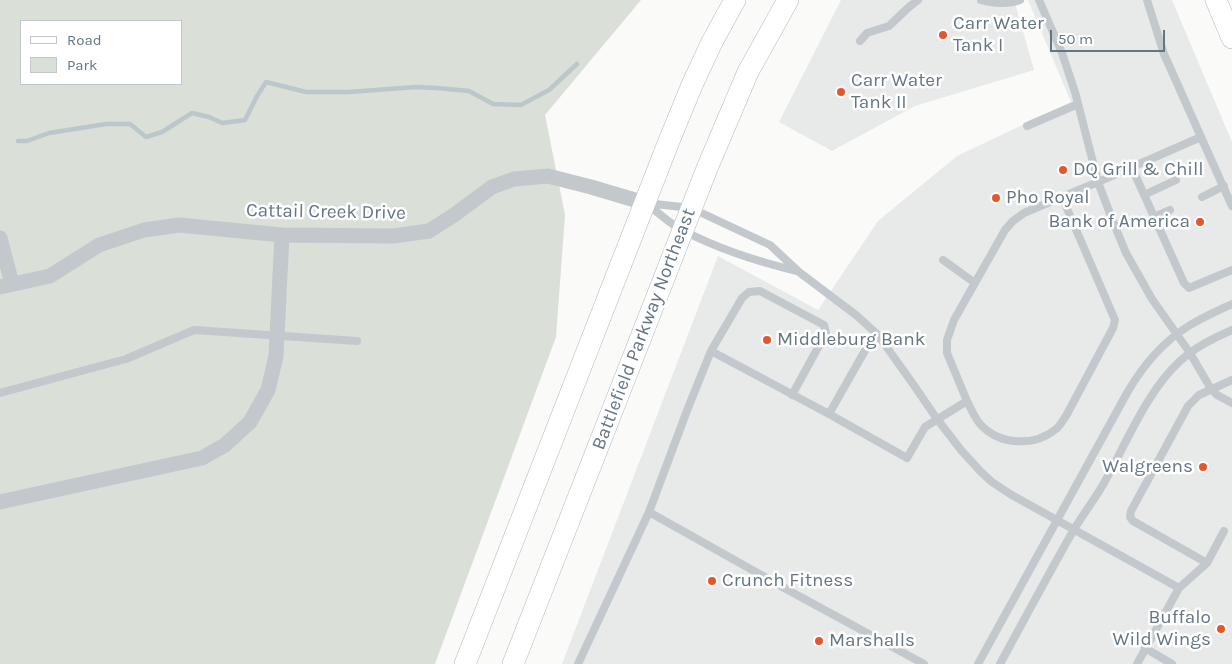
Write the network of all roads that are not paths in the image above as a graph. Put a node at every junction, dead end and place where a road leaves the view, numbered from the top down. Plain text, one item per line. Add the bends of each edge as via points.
1 (735, 0) edge
2 (788, 0) edge
3 (918, 0) edge
4 (981, 0) edge
5 (1020, 0) edge
6 (1039, 0) edge
7 (1147, 0) edge
8 (1216, 0) edge
9 (1232, 38) edge
10 (860, 41) dead end
11 (1078, 104) junction
12 (1027, 126) dead end
13 (1201, 137) junction
14 (1132, 168) junction
15 (1176, 180) dead end
16 (1098, 182) junction
17 (1224, 186) junction
18 (1144, 195) junction
19 (1062, 197) junction
20 (1202, 197) dead end
21 (645, 203) junction
22 (1232, 206) edge
23 (691, 208) junction
24 (1170, 210) dead end
25 (1154, 217) junction
26 (683, 231) junction
27 (282, 235) junction
28 (0, 238) edge
29 (943, 260) dead end
30 (1232, 270) edge
31 (799, 272) junction
32 (976, 283) junction
33 (6, 286) edge
34 (1232, 304) edge
35 (1232, 330) edge
36 (277, 334) junction
37 (1177, 334) junction
38 (878, 335) junction
39 (357, 341) dead end
40 (711, 351) junction
41 (1190, 353) junction
42 (1232, 380) edge
43 (1211, 389) junction
44 (0, 394) edge
45 (792, 394) junction
46 (967, 401) junction
47 (1232, 403) edge
48 (829, 414) junction
49 (937, 419) junction
50 (0, 502) edge
51 (649, 512) junction
52 (1057, 520) junction
53 (1074, 530) junction
54 (1224, 531) dead end
55 (1207, 563) junction
56 (1180, 588) junction
57 (1145, 648) junction
58 (465, 664) edge
59 (513, 664) edge
60 (578, 664) edge
61 (924, 664) edge
62 (978, 664) edge
63 (1000, 664) edge
64 (1137, 664) edge
65 (1172, 664) edge

1 - 21 main road via 692,85
2 - 23 main road, Battlefield Parkway Northeast via 748,72
3 - 10 lane via 889,26 867,33
4 - 5 lane via 1002,3
6 - 11 lane via 1062,54
7 - 13 lane via 1164,54
8 - 9 main road
11 - 12 lane
11 - 16 lane
13 - 14 lane
13 - 17 lane
14 - 16 lane
14 - 18 lane
15 - 18 lane
16 - 19 lane
16 - 37 lane via 1126,253 1152,299
17 - 20 lane
17 - 22 lane
18 - 25 lane
19 - 32 lane via 1013,221
19 - 46 lane via 1115,320 1113,328 1066,416 1057,428 1043,437 1016,442 992,435 980,424
21 - 23 lane
21 - 26 lane
21 - 27 street, Cattail Creek Drive via 548,176 522,178 492,187 429,231 393,236
21 - 58 main road
23 - 26 main road, Battlefield Parkway Northeast
23 - 31 lane via 770,245
24 - 25 lane
25 - 30 lane via 1189,288
26 - 31 lane via 761,262
26 - 59 main road, Battlefield Parkway Northeast
27 - 33 street, Cattail Creek Drive via 180,225 144,230 99,245 50,276
27 - 36 street
28 - 33 street
29 - 32 lane
31 - 38 lane
32 - 46 lane via 954,320 947,340 947,353
34 - 37 lane
35 - 41 lane
36 - 39 lane
36 - 44 lane via 194,330 126,359
36 - 50 street via 276,356 268,390 250,422 225,445 202,458
37 - 41 lane
37 - 52 lane via 1138,374
38 - 48 lane via 867,347
38 - 49 lane
40 - 45 lane
40 - 45 lane via 742,298 749,292 760,291 824,325 826,333
40 - 51 lane
41 - 43 lane
41 - 53 lane via 1179,361 1150,398
42 - 43 lane
43 - 47 lane
43 - 55 lane via 1188,406 1130,517
45 - 48 lane
46 - 49 lane
48 - 49 lane via 906,458 925,427
49 - 52 lane via 960,450 992,482
51 - 60 lane
51 - 61 lane
52 - 53 lane
52 - 62 lane
53 - 56 lane
53 - 63 lane
54 - 55 lane
55 - 56 lane
56 - 57 lane
57 - 64 lane
57 - 65 lane

